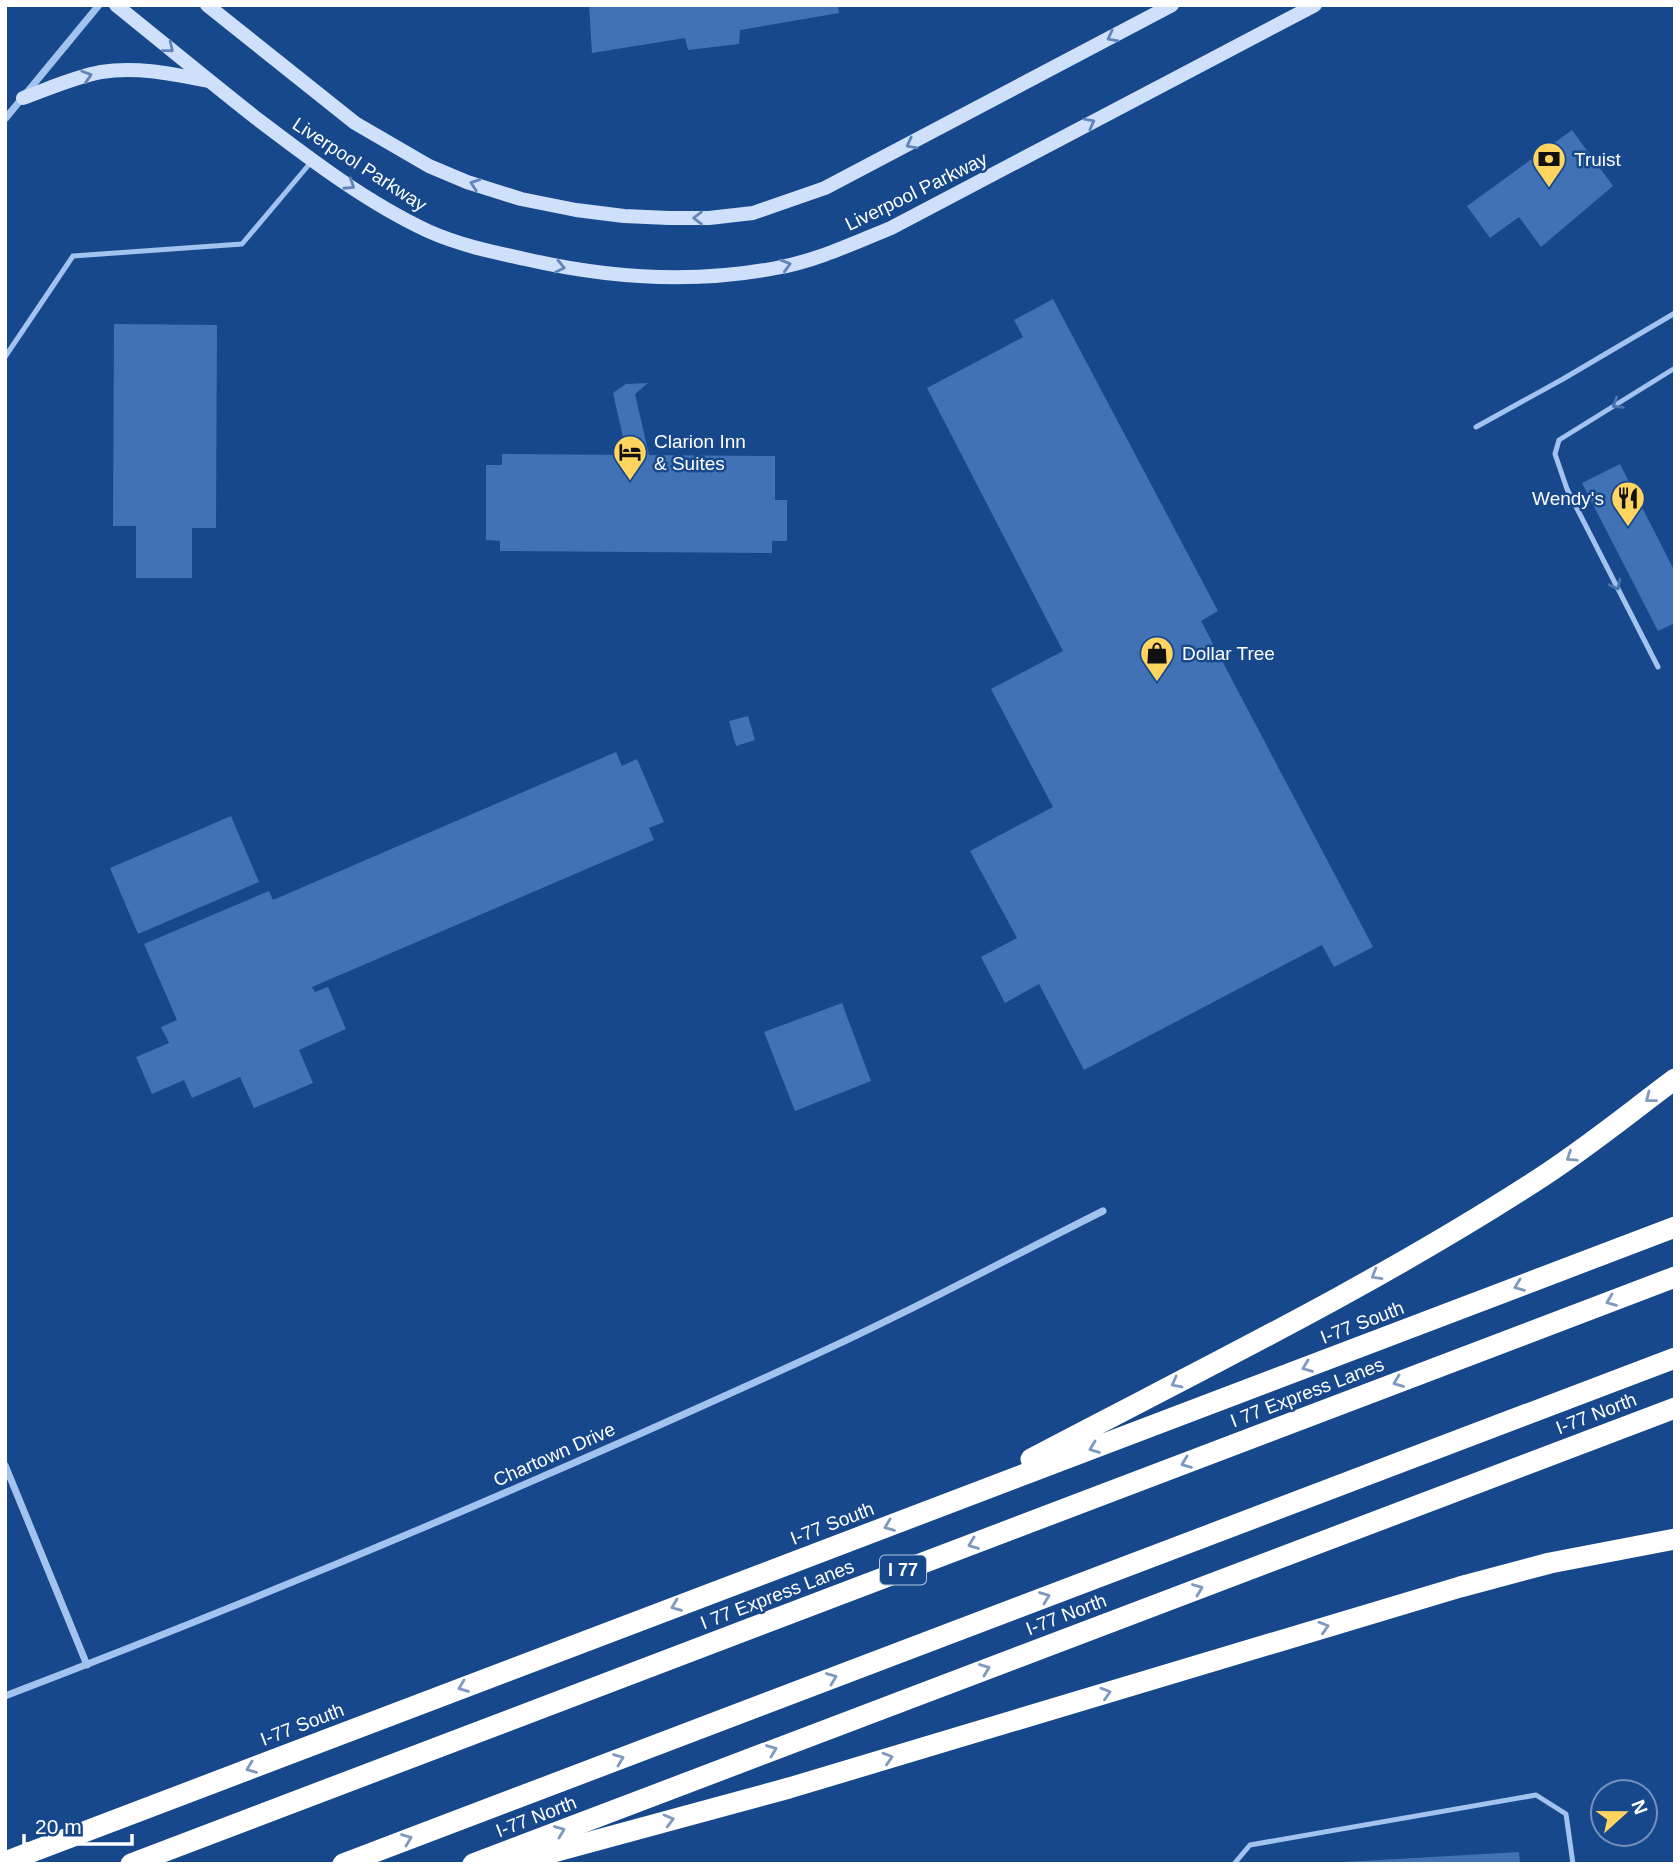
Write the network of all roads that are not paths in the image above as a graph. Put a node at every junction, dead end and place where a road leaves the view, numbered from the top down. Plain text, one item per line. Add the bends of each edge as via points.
1 (99, 5) edge
2 (116, 5) edge
3 (207, 5) edge
4 (1172, 5) edge
5 (1311, 6) edge
6 (209, 81) junction
7 (23, 98) junction
8 (5, 119) edge
9 (312, 161) junction
10 (1675, 313) edge
11 (5, 357) edge
12 (1675, 368) edge
13 (1476, 427) dead end
14 (1658, 667) dead end
15 (1675, 1079) edge
16 (1103, 1211) dead end
17 (1675, 1227) edge
18 (1675, 1277) edge
19 (1675, 1358) edge
20 (1675, 1408) edge
21 (5, 1465) edge
22 (952, 1501) junction
23 (1675, 1539) edge
24 (87, 1665) junction
25 (5, 1696) edge
26 (5, 1862) edge
27 (131, 1864) edge
28 (343, 1864) edge
29 (473, 1864) edge
30 (509, 1864) edge
31 (1234, 1864) edge
32 (1573, 1864) edge

1 - 7 street
2 -> 6 street, Liverpool Parkway
4 -> 3 street, Liverpool Parkway via 825,188 752,213 696,218 576,210 521,199 429,166 355,123
9 -> 5 street, Liverpool Parkway via 429,231 478,248 572,270 635,276 713,278 766,270 891,228
7 -> 6 street via 99,72 125,69
6 - 9 street, Liverpool Parkway
7 - 8 street
9 - 11 lane via 242,244 73,256
10 - 13 lane
12 -> 14 lane via 1559,439 1555,454 1567,489
15 -> 22 highway via 1581,1151 1457,1229
16 - 24 street, Chartown Drive via 798,1363 418,1531
17 -> 22 highway, I-77 South / I 77
18 -> 27 highway, I 77 Express Lanes / I 77
28 -> 19 highway
29 -> 20 highway, I-77 North
21 - 24 street
22 -> 26 highway, I-77 South / I 77
30 -> 23 highway via 789,1788 1460,1587 1550,1563
24 - 25 street, Chartown Drive
31 - 32 lane via 1250,1845 1536,1795 1566,1814

